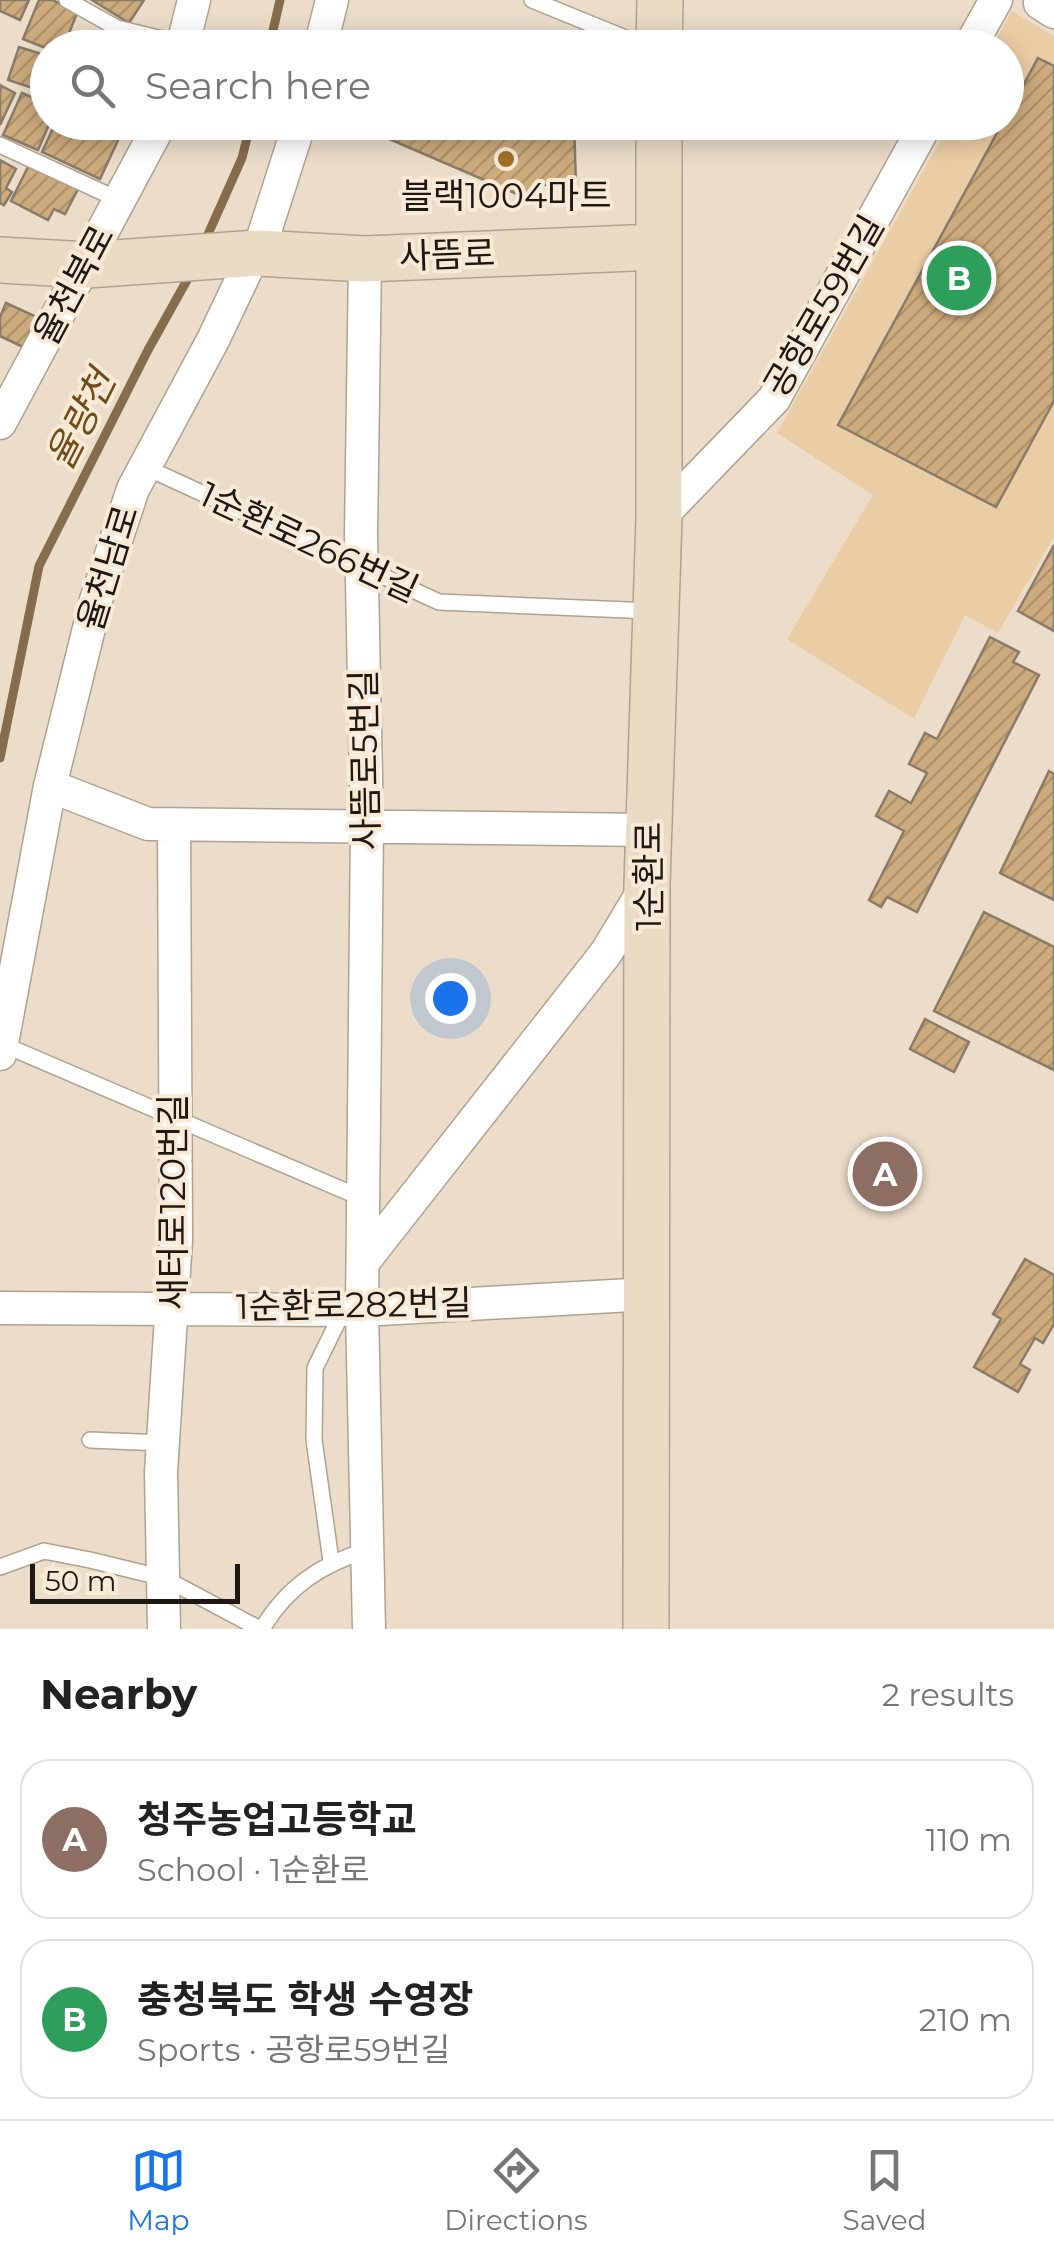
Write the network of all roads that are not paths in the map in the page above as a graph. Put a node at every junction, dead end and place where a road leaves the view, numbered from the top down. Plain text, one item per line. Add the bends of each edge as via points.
1 (67, 0) edge
2 (194, 0) edge
3 (332, 0) edge
4 (532, 0) edge
5 (660, 0) edge
6 (996, 0) edge
7 (123, 30) edge
8 (186, 30) edge
9 (324, 30) edge
10 (606, 30) edge
11 (659, 30) edge
12 (979, 30) edge
13 (151, 140) edge
14 (293, 140) edge
15 (659, 140) edge
16 (918, 140) edge
17 (0, 144) edge
18 (119, 200) junction
19 (658, 247) junction
20 (247, 255) junction
21 (365, 259) junction
22 (0, 260) edge
23 (102, 264) junction
24 (0, 422) edge
25 (144, 466) junction
26 (659, 518) junction
27 (362, 568) junction
28 (656, 612) junction
29 (50, 786) junction
30 (174, 825) junction
31 (367, 825) junction
32 (649, 830) junction
33 (648, 884) junction
34 (1, 1049) edge
35 (174, 1118) junction
36 (364, 1198) junction
37 (364, 1261) junction
38 (648, 1294) junction
39 (0, 1308) edge
40 (174, 1308) junction
41 (353, 1310) junction
42 (90, 1440) dead end
43 (163, 1443) junction
44 (368, 1550) junction
45 (332, 1560) junction
46 (0, 1568) edge
47 (164, 1578) junction
48 (164, 1629) edge
49 (261, 1629) edge
50 (370, 1629) edge
51 (646, 1629) edge

1 - 7 lane
2 - 8 street
3 - 9 street
4 - 10 lane
5 - 11 main road
6 - 12 street
13 - 18 street, 율천북로
14 - 20 street, 율천남로
15 - 19 main road, 1순환로
16 - 26 street, 공항로59번길 via 774,399
17 - 18 lane, 율천북로
18 - 23 street, 율천북로
19 - 21 main road, 사뜸로
19 - 26 main road, 1순환로
20 - 21 main road, 사뜸로
20 - 23 main road, 사뜸로
20 - 25 street, 율천남로 via 251,260 213,340
21 - 27 street, 사뜸로5번길
22 - 23 main road
23 - 24 street, 율천북로
25 - 27 lane, 1순환로266번길
25 - 29 street, 율천남로 via 96,600
26 - 28 main road, 1순환로
27 - 28 lane, 1순환로266번길 via 439,602
27 - 31 street, 사뜸로5번길
28 - 32 main road, 1순환로
29 - 30 street via 148,824
29 - 34 street, 율천남로
30 - 31 street
30 - 35 street, 새터로120번길
31 - 32 street
31 - 36 street, 사뜸로5번길
32 - 33 main road, 1순환로
33 - 37 street via 606,953
33 - 38 main road, 1순환로
34 - 35 lane, 율천남로
35 - 36 lane, 율천남로
35 - 40 street, 새터로120번길
36 - 37 street, 사뜸로5번길
37 - 41 street, 사뜸로5번길
38 - 41 street, 1순환로282번길
38 - 51 main road, 1순환로
39 - 40 street, 1순환로282번길
40 - 41 street, 1순환로282번길
40 - 43 street, 새터로120번길
41 - 44 street, 사뜸로5번길
41 - 45 lane, 사뜸로5번길 via 315,1368 314,1440
42 - 43 lane
43 - 47 street, 새터로120번길
44 - 45 lane
44 - 50 street, 사뜸로5번길
45 - 49 lane via 277,1604
46 - 47 lane via 44,1550
47 - 48 street, 새터로120번길
47 - 49 lane

